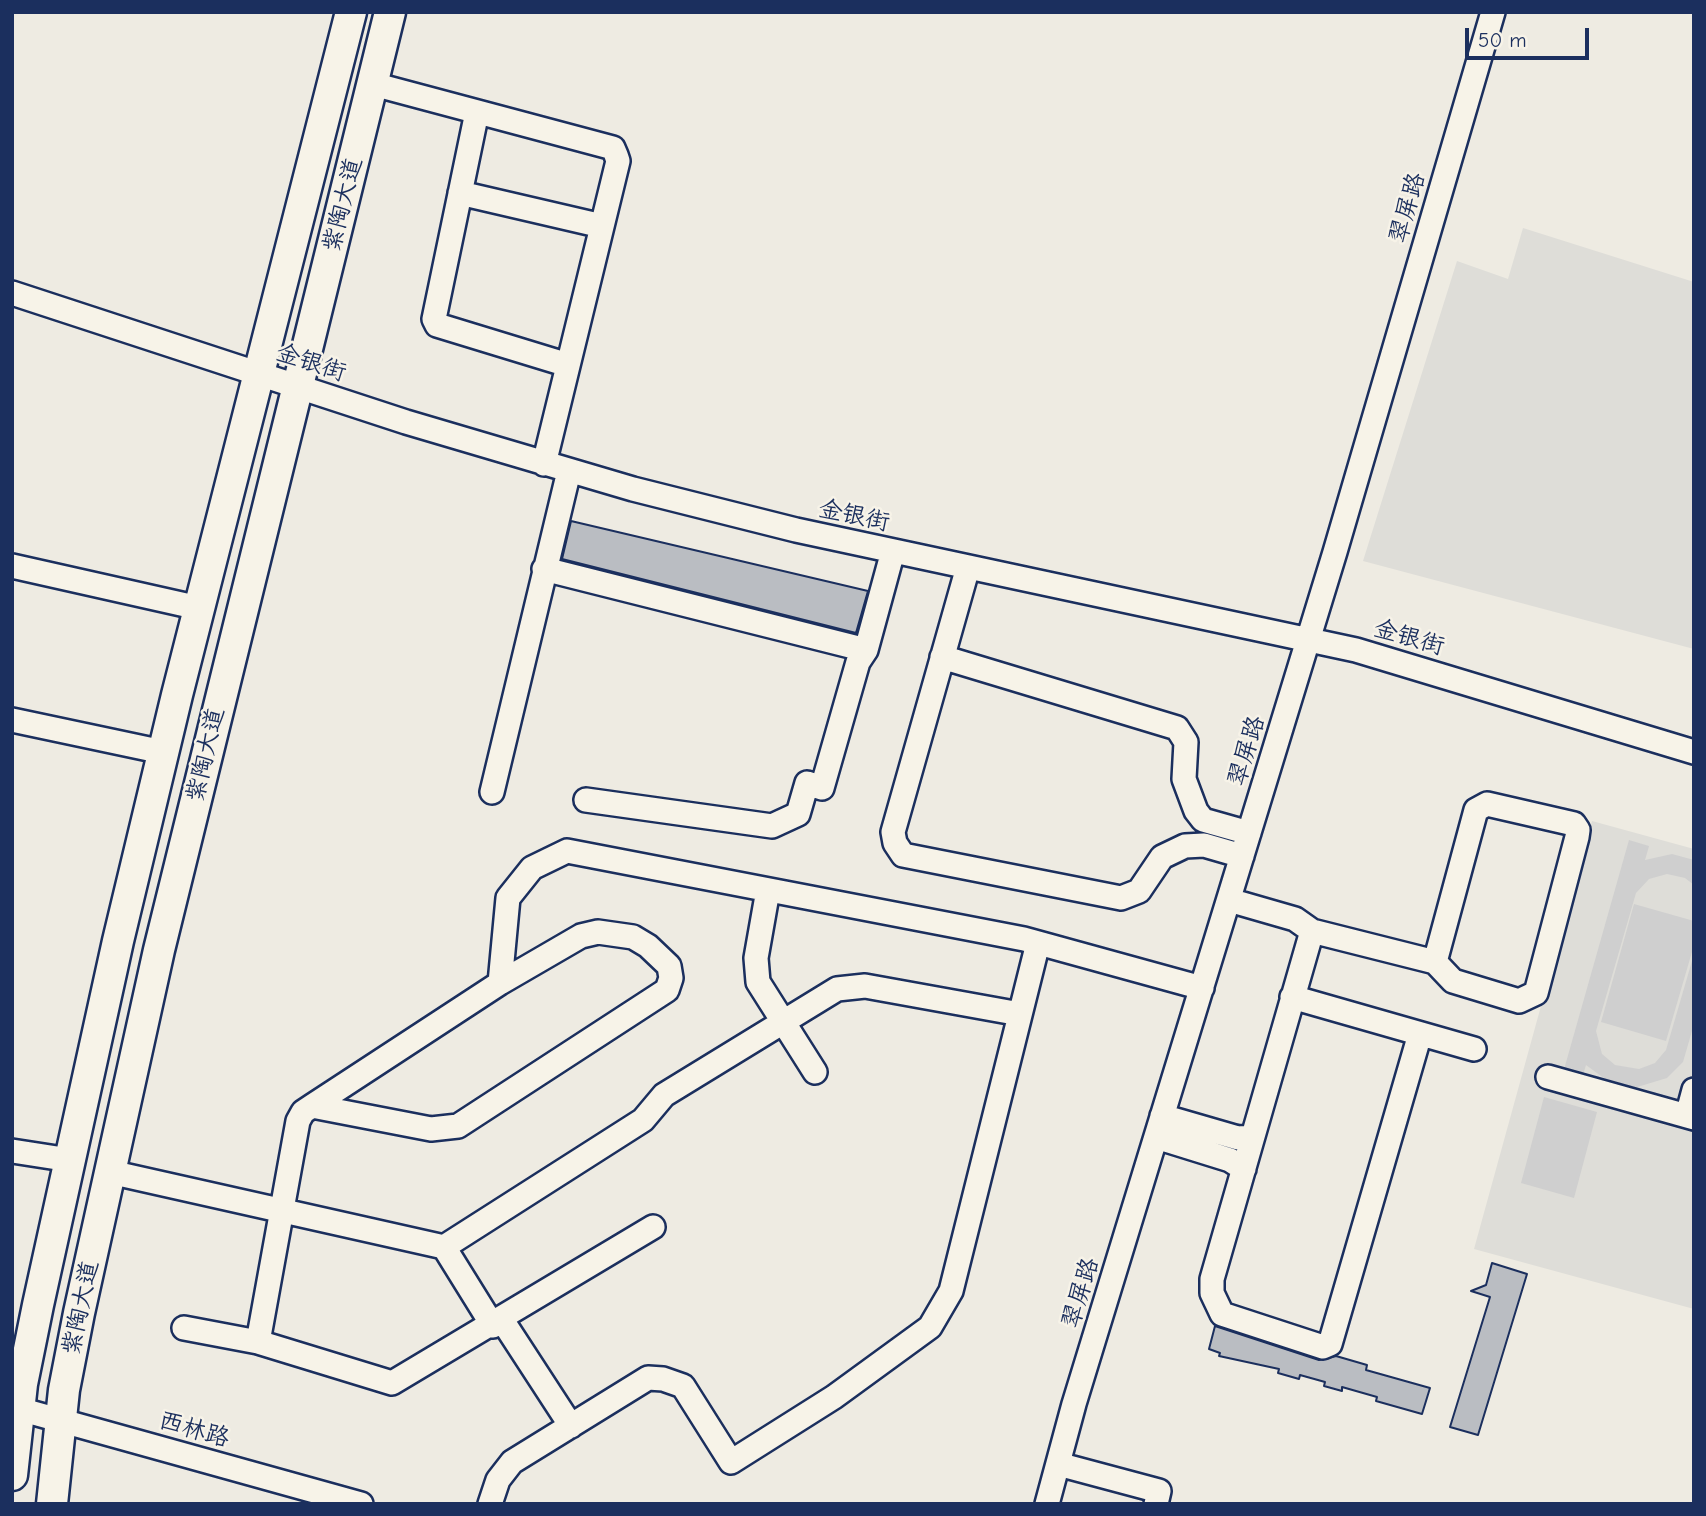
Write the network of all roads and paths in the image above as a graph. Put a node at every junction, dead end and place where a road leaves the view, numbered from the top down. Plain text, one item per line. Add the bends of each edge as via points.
1 (351, 12) edge
2 (390, 12) edge
3 (1493, 12) edge
4 (373, 84) junction
5 (477, 112) junction
6 (460, 193) junction
7 (602, 226) junction
8 (12, 293) edge
9 (568, 365) junction
10 (259, 374) junction
11 (297, 386) junction
12 (544, 464) junction
13 (569, 471) junction
14 (893, 551) junction
15 (12, 566) edge
16 (968, 566) junction
17 (544, 569) junction
18 (199, 608) junction
19 (1308, 639) junction
20 (866, 650) junction
21 (942, 657) junction
22 (12, 720) edge
23 (163, 752) junction
24 (1694, 752) edge
25 (492, 792) dead end
26 (586, 800) dead end
27 (1249, 833) junction
28 (1242, 856) junction
29 (768, 890) junction
30 (1228, 900) junction
31 (1312, 931) junction
32 (1038, 943) junction
33 (1435, 962) junction
34 (500, 982) junction
35 (1202, 988) junction
36 (1292, 998) junction
37 (1020, 1014) junction
38 (783, 1021) junction
39 (1420, 1034) junction
40 (1474, 1049) dead end
41 (815, 1072) dead end
42 (1548, 1077) dead end
43 (1694, 1090) edge
44 (312, 1106) junction
45 (1690, 1117) edge
46 (1159, 1127) junction
47 (1252, 1138) junction
48 (12, 1151) edge
49 (70, 1160) junction
50 (1244, 1169) junction
51 (110, 1172) junction
52 (282, 1210) junction
53 (653, 1227) dead end
54 (444, 1247) junction
55 (497, 1323) junction
56 (184, 1328) dead end
57 (258, 1342) junction
58 (16, 1408) edge
59 (61, 1420) junction
60 (571, 1426) junction
61 (1058, 1464) junction
62 (12, 1475) edge
63 (321, 1498) edge
64 (52, 1504) edge
65 (361, 1504) edge
66 (489, 1504) edge
67 (1048, 1504) edge
68 (1156, 1504) edge

1 - 10 main road, 紫陶大道
2 - 4 main road, 紫陶大道
3 - 19 street, 翠屏路
4 - 5 street
4 - 11 main road, 紫陶大道
5 - 6 street
5 - 7 street via 613,148 618,161
6 - 7 street
6 - 9 street via 434,319 437,326
7 - 9 street
8 - 10 street, 金银街
9 - 12 street
10 - 11 street, 金银街
10 - 18 main road, 紫陶大道
11 - 12 street, 金银街
11 - 51 main road, 紫陶大道 via 159,950
12 - 13 street, 金银街
13 - 14 street, 金银街 via 754,521
13 - 17 street
14 - 16 street, 金银街
14 - 20 street
15 - 18 street
16 - 19 street, 金银街
16 - 21 street
17 - 20 street
17 - 25 street
18 - 23 main road, 紫陶大道
19 - 24 street, 金银街
19 - 27 street, 翠屏路
20 - 26 street via 858,662 822,788 807,783 798,814 792,818 772,825
21 - 27 street via 1177,728 1186,742 1184,779 1195,811 1203,820
21 - 28 street via 893,832 903,855 1121,898 1139,891 1162,857 1185,846 1204,845
22 - 23 street
23 - 49 main road, 紫陶大道
27 - 28 street, 翠屏路
28 - 30 street, 翠屏路
29 - 32 street
29 - 34 street via 567,851 555,855 532,868 508,898
29 - 38 street via 757,974
30 - 31 street via 1295,919
30 - 35 street, 翠屏路
31 - 33 street
31 - 36 street
32 - 35 street
32 - 37 street
33 - 33 street via 1476,810 1487,804 1574,824 1577,837 1536,993 1519,1001 1453,981
34 - 44 street
34 - 44 street via 581,936 598,932 633,937 648,946 666,962 671,978 667,990 458,1126 431,1129
35 - 46 street, 翠屏路
36 - 39 street
36 - 47 street
37 - 38 street via 855,985 837,989
37 - 60 street via 951,1291 930,1327 834,1397 731,1462 683,1386 663,1379 648,1378
38 - 41 street
38 - 54 street via 664,1095 643,1120
39 - 40 street
39 - 50 street via 1330,1344 1324,1347 1231,1319 1217,1307 1212,1279
42 - 45 street
43 - 45 street
44 - 52 street via 298,1121
46 - 47 street
46 - 50 street
46 - 61 street, 翠屏路
47 - 50 street
48 - 49 street
49 - 58 main road, 紫陶大道
51 - 52 street
51 - 59 main road, 紫陶大道
52 - 54 street
52 - 57 street
53 - 55 street
54 - 55 street
55 - 57 street via 392,1383
55 - 60 street
56 - 57 street
58 - 59 street, 西林路
58 - 62 main road, 紫陶大道
59 - 63 street, 西林路
59 - 64 main road, 紫陶大道
60 - 66 street via 512,1462 498,1480
61 - 67 street, 翠屏路
61 - 68 street via 1159,1491
63 - 65 street, 西林路

